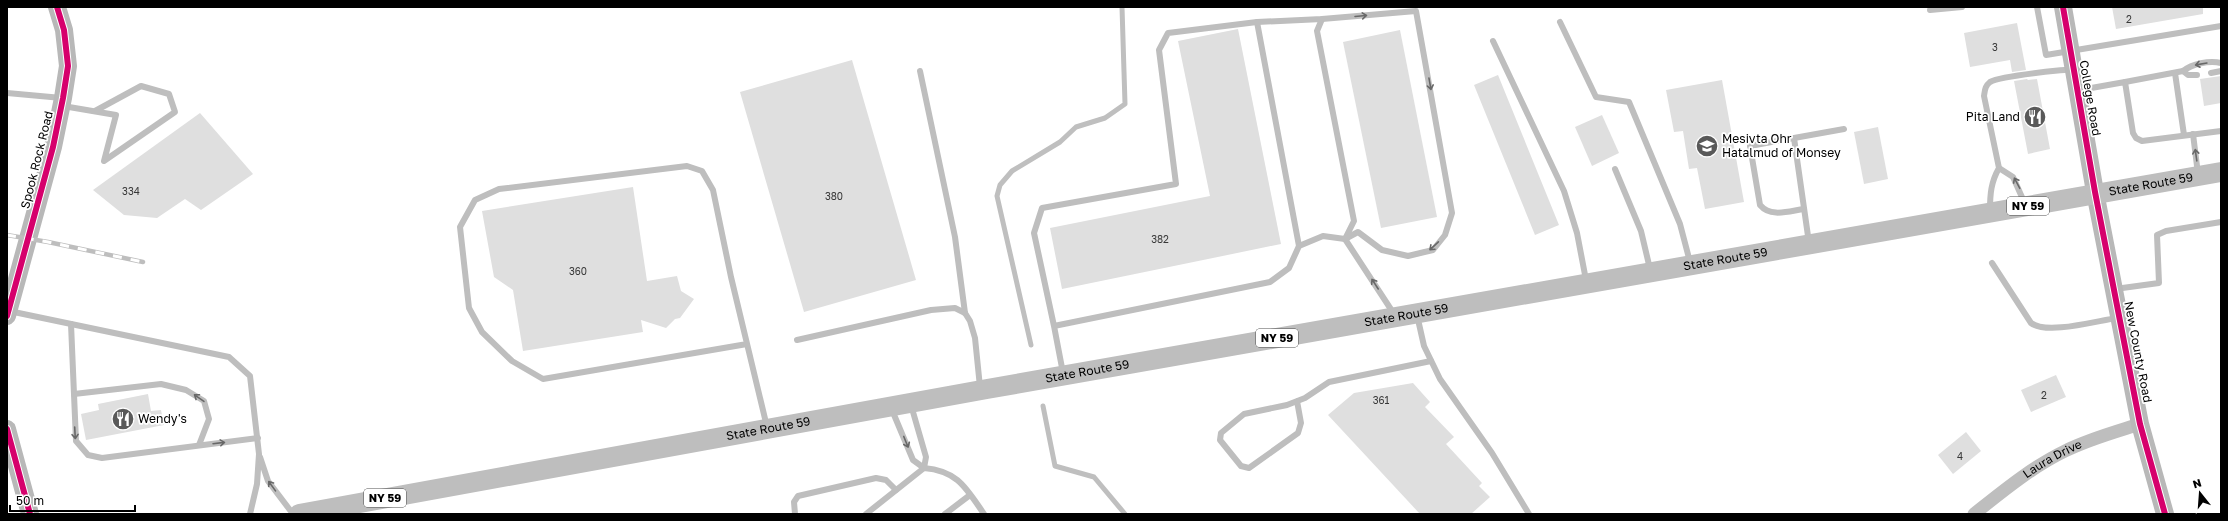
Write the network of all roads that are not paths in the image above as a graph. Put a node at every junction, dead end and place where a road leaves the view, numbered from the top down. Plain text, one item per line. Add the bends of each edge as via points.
1 (57, 7) edge
2 (1962, 7) edge
3 (2037, 7) edge
4 (2063, 7) edge
5 (1930, 10) dead end
6 (1322, 19) junction
7 (1257, 22) junction
8 (1560, 22) dead end
9 (2221, 26) edge
10 (1493, 41) dead end
11 (2071, 51) junction
12 (2221, 63) edge
13 (2074, 68) junction
14 (920, 71) dead end
15 (2183, 71) junction
16 (2221, 71) edge
17 (2175, 72) junction
18 (2211, 73) dead end
19 (2197, 75) dead end
20 (2125, 82) junction
21 (2078, 90) junction
22 (7, 93) edge
23 (62, 102) junction
24 (94, 111) junction
25 (1844, 129) dead end
26 (2221, 131) edge
27 (2193, 134) junction
28 (2184, 135) junction
29 (1794, 138) junction
30 (1999, 168) junction
31 (1615, 169) dead end
32 (2221, 172) edge
33 (2198, 175) junction
34 (2095, 192) junction
35 (2026, 206) junction
36 (1804, 209) junction
37 (1990, 212) junction
38 (2221, 222) edge
39 (1345, 239) junction
40 (1810, 244) junction
41 (1299, 246) junction
42 (1992, 263) dead end
43 (1690, 265) junction
44 (1651, 272) junction
45 (1587, 283) junction
46 (2114, 289) junction
47 (7, 313) edge
48 (965, 313) junction
49 (1416, 314) junction
50 (1396, 317) junction
51 (2121, 317) junction
52 (71, 324) junction
53 (1054, 326) junction
54 (798, 340) dead end
55 (747, 344) junction
56 (1431, 361) junction
57 (1064, 376) junction
58 (981, 390) junction
59 (74, 394) junction
60 (1297, 401) junction
61 (900, 405) junction
62 (2140, 424) junction
63 (768, 428) junction
64 (7, 429) edge
65 (258, 438) junction
66 (199, 445) junction
67 (259, 454) junction
68 (924, 468) junction
69 (896, 490) junction
70 (970, 495) junction
71 (328, 511) edge
72 (30, 514) edge
73 (250, 514) edge
74 (293, 514) edge
75 (299, 514) edge
76 (795, 514) edge
77 (866, 514) edge
78 (945, 514) edge
79 (984, 514) edge
80 (1529, 514) edge
81 (1974, 514) edge
82 (2164, 514) edge

1 - 23 street, Spook Rock Road via 64,30 68,66
2 - 5 lane
3 - 11 lane via 2046,55
4 - 11 street, College Road
6 - 7 lane
6 - 39 lane via 1317,31 1354,221
6 -> 39 lane via 1416,10 1452,212 1445,235 1432,250 1408,256 1382,250 1358,232
7 - 41 lane
7 - 53 lane via 1168,33 1159,50 1176,184 1042,208 1034,233
8 - 43 lane via 1596,97 1629,102 1680,224
9 - 11 lane
10 - 45 lane via 1564,191 1577,233
11 - 13 street, College Road
12 -> 15 lane via 2190,66
13 - 21 street, College Road
13 - 30 lane via 2029,74 1991,82 1986,86 1984,96
14 - 48 lane via 955,237
15 - 17 lane
15 - 19 lane via 2188,75
16 - 18 lane
17 - 20 lane
17 - 28 lane
20 - 21 lane
20 - 28 lane via 2136,138 2142,141
21 - 34 street, College Road
22 - 23 lane
23 - 24 lane
23 - 47 street, Spook Rock Road via 53,147
24 - 24 lane via 116,115 104,161 175,112 169,94 141,86
25 - 29 lane
26 - 27 lane
27 - 28 lane
33 -> 27 lane
29 - 36 lane
29 - 36 lane via 1750,146 1760,205 1764,210 1772,214
35 -> 30 lane via 2013,177
30 - 37 lane via 1992,179
31 - 44 lane via 1641,231
32 - 33 main road, State Route 59 / NY 59
33 - 34 main road, State Route 59 / NY 59
34 - 35 main road, State Route 59 / NY 59
34 - 46 street, New County Road
35 - 37 main road, State Route 59 / NY 59
36 - 40 lane
37 - 40 main road, State Route 59 / NY 59
38 - 46 lane via 2166,231 2157,235 2159,283
39 - 41 lane via 1323,236
50 -> 39 lane
40 - 43 main road, State Route 59 / NY 59
41 - 53 lane via 1289,268 1270,282
42 - 51 lane via 2031,323 2037,327 2048,329
43 - 44 main road, State Route 59 / NY 59
44 - 45 main road, State Route 59 / NY 59
45 - 49 main road, State Route 59 / NY 59
46 - 51 street, New County Road
47 - 52 lane
48 - 54 lane via 955,308 931,310
48 - 58 lane via 975,338
49 - 50 main road, State Route 59 / NY 59
49 - 56 lane via 1424,346
50 - 57 main road, State Route 59 / NY 59
51 - 62 street, New County Road
52 - 59 lane
52 - 65 lane via 229,357 250,376
53 - 57 lane
55 - 55 lane via 730,277 713,190 702,171 687,166 499,189 475,200 460,227 469,308 482,332 512,362 543,379
55 - 63 lane
56 - 60 lane via 1330,382
56 - 80 lane via 1440,379 1492,453
57 - 58 main road, State Route 59 / NY 59
58 - 61 main road, State Route 59 / NY 59
59 -> 66 lane via 76,441 88,455 102,458
66 -> 59 lane via 209,419 204,401 186,390 161,384
60 - 60 lane via 1244,414 1221,433 1220,440 1241,466 1250,468 1298,433 1301,423
61 - 63 main road, State Route 59 / NY 59
61 - 68 lane via 926,457
61 -> 68 lane via 913,460
62 - 81 street, Laura Drive via 2064,451 2020,478
62 - 82 street, New County Road
63 - 71 main road, State Route 59 / NY 59 via 592,459
64 - 72 street
66 -> 65 lane
65 - 67 lane
67 - 73 lane via 257,484
74 -> 67 lane via 268,481
68 - 69 lane
68 - 70 lane via 938,469 951,474
69 - 76 lane via 886,480 876,478 798,496 794,502
69 - 77 lane
70 - 78 lane
70 - 79 lane
71 - 75 main road, NY 59

